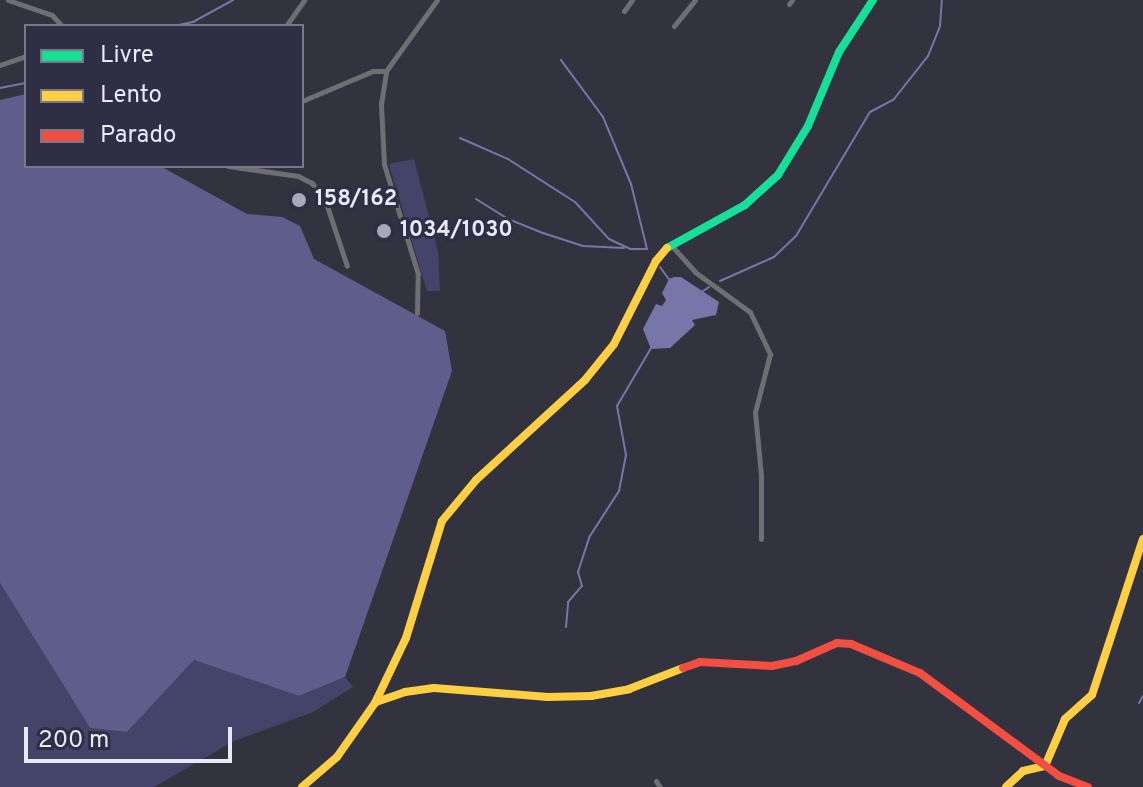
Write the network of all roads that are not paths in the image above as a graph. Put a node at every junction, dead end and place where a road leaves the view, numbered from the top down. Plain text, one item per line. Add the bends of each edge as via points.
1 (8, 0) edge
2 (304, 0) edge
3 (437, 0) edge
4 (632, 0) edge
5 (695, 0) edge
6 (873, 0) edge
7 (624, 11) dead end
8 (60, 24) edge
9 (287, 24) edge
10 (674, 26) dead end
11 (24, 57) edge
12 (0, 65) edge
13 (386, 71) junction
14 (304, 100) edge
15 (242, 168) edge
16 (670, 245) junction
17 (347, 266) dead end
18 (417, 313) dead end
19 (761, 539) dead end
20 (1143, 539) edge
21 (375, 703) junction
22 (1045, 766) junction
23 (302, 787) edge
24 (1006, 787) edge
25 (1088, 787) edge

1 - 8 street via 52,15
2 - 9 street
3 - 13 street
4 - 7 street
5 - 10 street
6 - 16 street via 831,68 808,126 778,175 745,205
11 - 12 street
13 - 14 street via 373,71
13 - 18 street via 381,148 418,274
15 - 17 street via 312,183 326,203
16 - 19 street via 695,272 750,312 770,354 755,412
16 - 21 street via 656,261 614,344 585,380 476,480 442,521 411,624
20 - 22 street via 1096,687 1065,719
21 - 22 street via 434,688 591,696 629,689 700,662 772,666 837,643 851,644 920,673
21 - 23 street via 337,757
22 - 24 street via 1023,771
22 - 25 street

